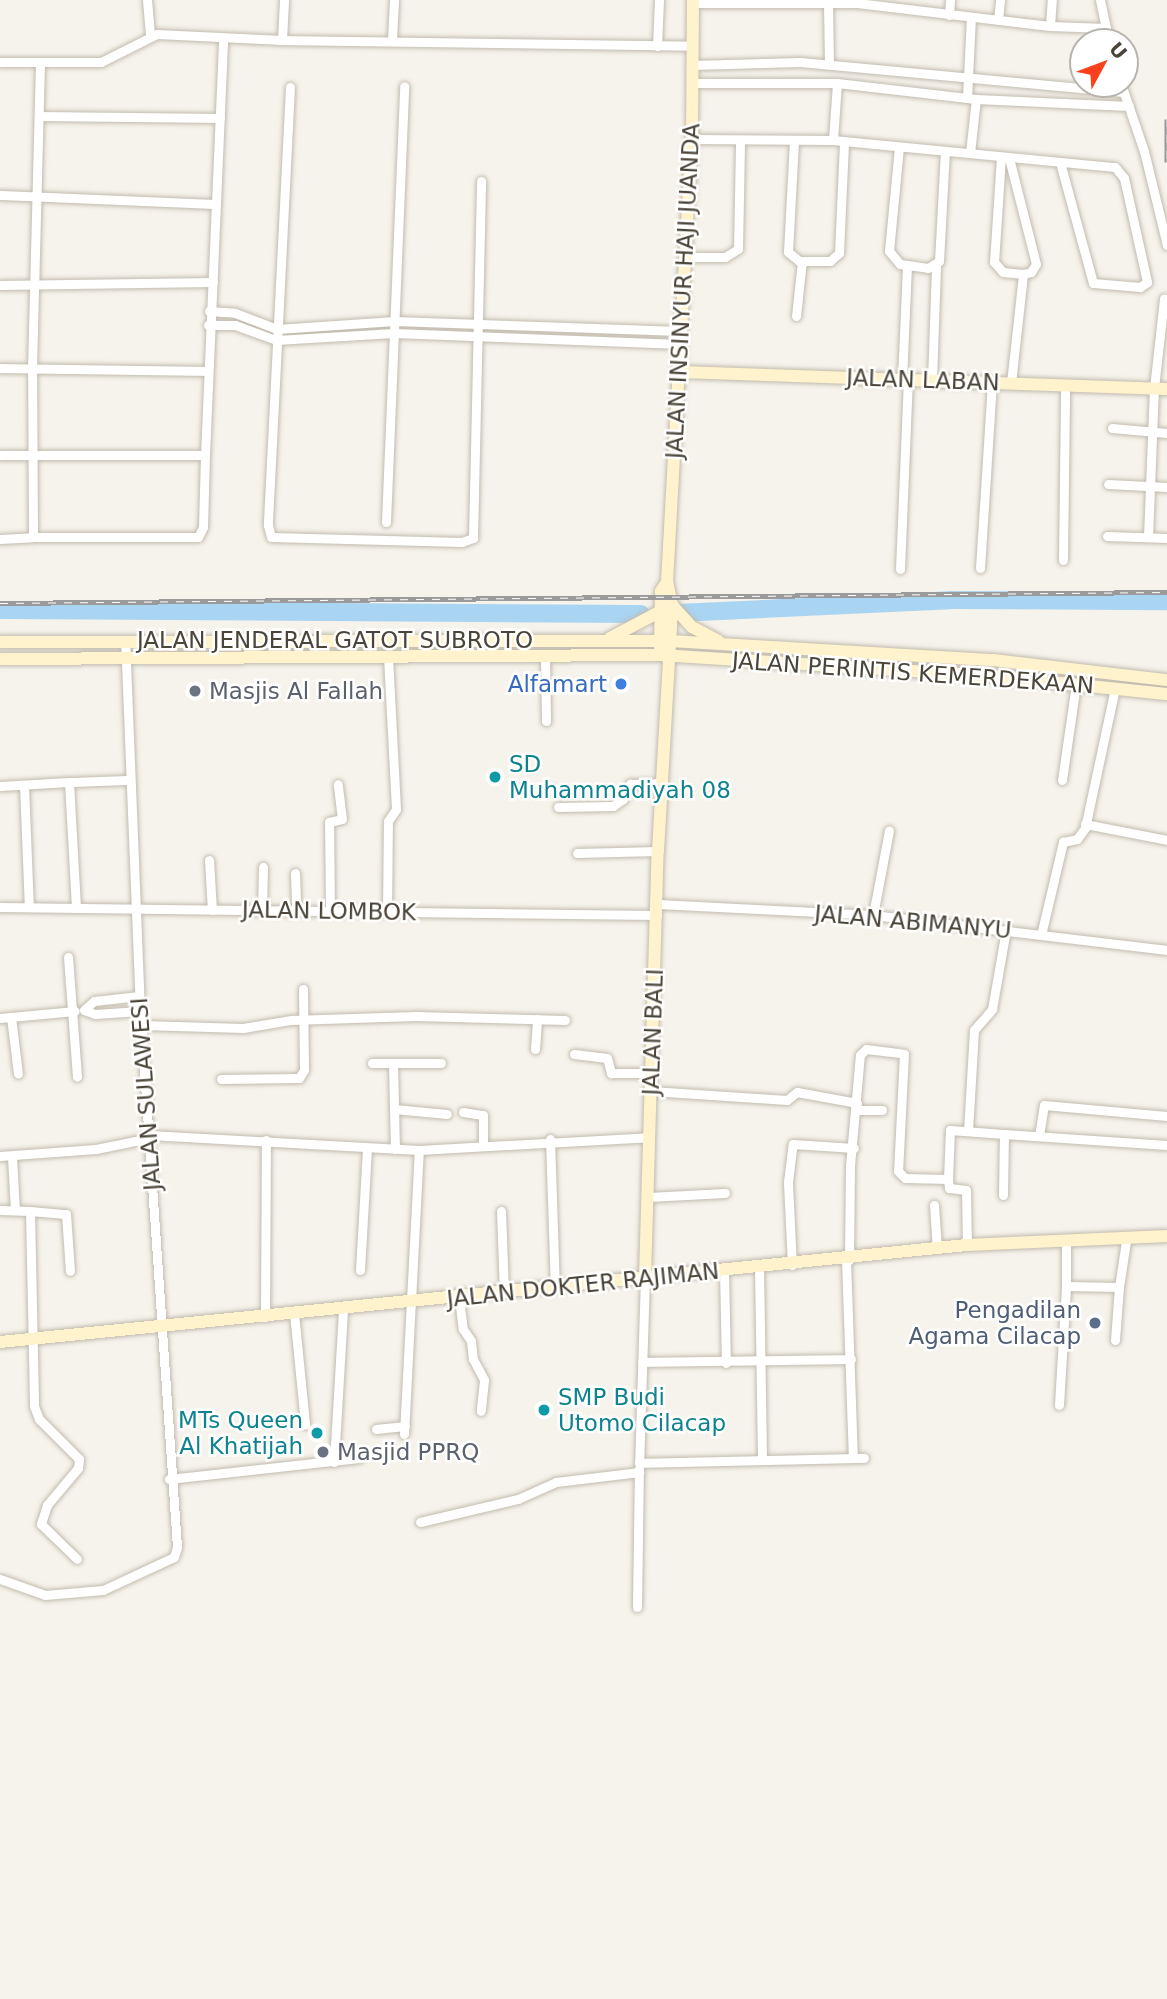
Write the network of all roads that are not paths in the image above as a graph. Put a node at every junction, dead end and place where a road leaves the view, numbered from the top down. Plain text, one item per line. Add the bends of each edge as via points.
1 (147, 0) edge
2 (284, 0) edge
3 (394, 0) edge
4 (659, 0) edge
5 (747, 0) edge
6 (950, 0) edge
7 (1000, 0) edge
8 (1052, 0) edge
9 (1100, 0) edge
10 (693, 1) edge
11 (798, 1) edge
12 (847, 1) edge
13 (828, 2) junction
14 (897, 4) edge
15 (949, 15) junction
16 (971, 16) junction
17 (998, 20) junction
18 (1049, 26) junction
19 (1106, 28) joint
20 (150, 35) junction
21 (223, 38) junction
22 (282, 40) junction
23 (392, 40) junction
24 (657, 46) junction
25 (692, 46) junction
26 (0, 62) edge
27 (40, 63) junction
28 (829, 64) junction
29 (692, 65) junction
30 (968, 76) junction
31 (692, 83) junction
32 (837, 83) junction
33 (1069, 84) edge
34 (404, 86) dead end
35 (290, 87) dead end
36 (971, 98) junction
37 (1126, 98) edge
38 (1129, 106) junction
39 (41, 116) junction
40 (220, 118) junction
41 (692, 139) junction
42 (740, 140) junction
43 (833, 140) junction
44 (794, 141) junction
45 (844, 142) junction
46 (899, 146) junction
47 (946, 151) junction
48 (970, 153) junction
49 (1005, 158) junction
50 (1061, 166) junction
51 (481, 181) dead end
52 (0, 195) edge
53 (37, 196) junction
54 (216, 204) junction
55 (1167, 245) edge
56 (686, 257) junction
57 (802, 261) junction
58 (907, 265) junction
59 (936, 267) junction
60 (1023, 274) junction
61 (213, 282) junction
62 (0, 285) edge
63 (37, 286) junction
64 (1164, 299) dead end
65 (209, 311) junction
66 (796, 316) dead end
67 (395, 321) junction
68 (477, 324) junction
69 (208, 325) junction
70 (568, 327) junction
71 (277, 329) junction
72 (394, 333) junction
73 (680, 337) junction
74 (477, 338) junction
75 (276, 340) junction
76 (568, 341) junction
77 (0, 368) edge
78 (32, 368) junction
79 (207, 371) junction
80 (680, 372) junction
81 (905, 380) junction
82 (932, 381) junction
83 (992, 382) junction
84 (1011, 383) junction
85 (1065, 385) junction
86 (1160, 388) edge
87 (1112, 428) dead end
88 (1152, 432) junction
89 (1167, 433) edge
90 (0, 455) edge
91 (33, 455) junction
92 (205, 455) junction
93 (1108, 484) dead end
94 (1150, 486) junction
95 (1167, 486) edge
96 (386, 522) dead end
97 (1107, 536) dead end
98 (33, 537) junction
99 (1148, 537) junction
100 (1167, 538) edge
101 (0, 539) edge
102 (1063, 560) dead end
103 (981, 568) dead end
104 (900, 569) dead end
105 (666, 608) junction
106 (125, 640) junction
107 (606, 640) junction
108 (665, 641) junction
109 (0, 642) edge
110 (722, 643) junction
111 (388, 656) junction
112 (545, 656) junction
113 (0, 659) edge
114 (127, 659) junction
115 (665, 659) junction
116 (993, 660) junction
117 (992, 676) junction
118 (1167, 680) edge
119 (1076, 684) junction
120 (1115, 688) junction
121 (1167, 694) edge
122 (546, 721) dead end
123 (129, 780) junction
124 (1062, 780) dead end
125 (69, 782) junction
126 (338, 783) dead end
127 (661, 783) junction
128 (24, 785) junction
129 (0, 786) edge
130 (558, 807) dead end
131 (1089, 824) junction
132 (889, 831) dead end
133 (1167, 840) edge
134 (659, 851) junction
135 (577, 853) dead end
136 (209, 860) dead end
137 (263, 867) dead end
138 (295, 873) dead end
139 (0, 907) edge
140 (29, 907) junction
141 (76, 908) junction
142 (134, 908) junction
143 (212, 910) junction
144 (296, 910) junction
145 (657, 910) junction
146 (262, 911) junction
147 (330, 911) junction
148 (387, 912) junction
149 (873, 915) junction
150 (1006, 930) junction
151 (1041, 934) junction
152 (1167, 950) edge
153 (68, 957) dead end
154 (303, 989) dead end
155 (139, 996) junction
156 (84, 1010) junction
157 (72, 1011) junction
158 (140, 1011) junction
159 (11, 1017) junction
160 (0, 1018) edge
161 (537, 1019) junction
162 (302, 1020) junction
163 (565, 1020) dead end
164 (142, 1025) junction
165 (536, 1049) dead end
166 (574, 1055) dead end
167 (372, 1063) dead end
168 (393, 1063) junction
169 (441, 1063) dead end
170 (18, 1073) dead end
171 (652, 1073) junction
172 (77, 1077) dead end
173 (220, 1079) dead end
174 (651, 1091) junction
175 (856, 1106) junction
176 (394, 1109) junction
177 (882, 1110) dead end
178 (463, 1112) dead end
179 (447, 1114) dead end
180 (1167, 1116) edge
181 (968, 1131) junction
182 (1004, 1134) junction
183 (149, 1136) junction
184 (1039, 1136) junction
185 (649, 1138) junction
186 (550, 1139) junction
187 (266, 1140) junction
188 (483, 1145) junction
189 (1167, 1145) edge
190 (367, 1147) junction
191 (855, 1148) junction
192 (395, 1149) junction
193 (419, 1150) junction
194 (0, 1156) edge
195 (12, 1157) junction
196 (948, 1179) junction
197 (725, 1193) dead end
198 (1003, 1195) dead end
199 (648, 1196) junction
200 (934, 1205) dead end
201 (0, 1210) edge
202 (15, 1210) junction
203 (30, 1211) junction
204 (501, 1211) dead end
205 (1167, 1236) edge
206 (1066, 1241) junction
207 (1126, 1241) junction
208 (967, 1245) junction
209 (937, 1248) junction
210 (848, 1260) junction
211 (792, 1265) junction
212 (759, 1268) junction
213 (360, 1270) dead end
214 (724, 1270) junction
215 (70, 1271) dead end
216 (645, 1277) junction
217 (1066, 1286) junction
218 (555, 1287) junction
219 (1119, 1287) junction
220 (504, 1293) junction
221 (459, 1298) junction
222 (413, 1302) junction
223 (343, 1309) junction
224 (294, 1313) junction
225 (265, 1317) junction
226 (164, 1325) junction
227 (34, 1339) junction
228 (1115, 1340) dead end
229 (0, 1342) edge
230 (851, 1359) junction
231 (642, 1363) junction
232 (726, 1363) junction
233 (760, 1363) junction
234 (1059, 1405) dead end
235 (481, 1411) dead end
236 (305, 1424) dead end
237 (376, 1429) dead end
238 (359, 1458) dead end
239 (762, 1458) junction
240 (853, 1458) junction
241 (864, 1458) dead end
242 (334, 1462) junction
243 (639, 1467) junction
244 (169, 1479) junction
245 (421, 1522) dead end
246 (78, 1559) dead end
247 (0, 1578) edge
248 (637, 1607) dead end

1 - 20 street
2 - 22 street
3 - 23 street
4 - 24 street
5 - 10 street
5 - 11 street
6 - 15 street
7 - 17 street
8 - 18 street
9 - 19 street
10 - 25 street, JALAN INSINYUR HAJI JUANDA
11 - 13 street
12 - 13 street
12 - 14 street
13 - 28 street
14 - 15 street
15 - 16 street
16 - 17 street
16 - 30 street
17 - 18 street
18 - 19 street
20 - 21 street
20 - 27 street via 101,62
21 - 22 street
21 - 40 street
22 - 23 street
23 - 24 street
24 - 25 street
25 - 29 street, JALAN INSINYUR HAJI JUANDA
26 - 27 street
27 - 39 street
28 - 29 street
28 - 30 street
29 - 31 street, JALAN INSINYUR HAJI JUANDA
30 - 33 street
30 - 36 street
31 - 32 street
31 - 41 street, JALAN INSINYUR HAJI JUANDA
32 - 36 street
32 - 43 street
34 - 67 street
35 - 71 street
36 - 38 street
36 - 48 street
37 - 38 street
38 - 55 street
39 - 40 street
39 - 53 street
40 - 54 street
41 - 42 street
41 - 56 street, JALAN INSINYUR HAJI JUANDA
42 - 44 street
42 - 56 street via 738,250 725,257
43 - 44 street
43 - 45 street
44 - 57 street via 788,252
45 - 46 street
45 - 57 street via 839,253 830,261
46 - 47 street
46 - 58 street via 889,251 894,261
47 - 48 street
47 - 59 street
48 - 49 street
49 - 50 street
49 - 60 street via 1036,264
49 - 60 street via 994,262 1003,272
50 - 50 street via 1092,281 1140,287 1147,282 1124,178 1115,167
51 - 68 street
52 - 53 street
53 - 54 street
53 - 63 street
54 - 61 street
56 - 73 street, JALAN INSINYUR HAJI JUANDA
57 - 66 street
58 - 59 street
58 - 81 street
59 - 82 street
60 - 84 street
61 - 63 street
61 - 65 street
62 - 63 street
63 - 78 street
64 - 86 street
65 - 69 street
65 - 71 street via 235,313
67 - 68 street
67 - 71 street
67 - 72 street
68 - 70 street
68 - 74 street
69 - 75 street via 234,325
69 - 79 street
70 - 73 street
70 - 76 street
71 - 75 street
72 - 74 street
72 - 75 street
72 - 96 street
73 - 76 street
73 - 80 street, JALAN INSINYUR HAJI JUANDA
74 - 75 street via 475,535 462,542 271,537
74 - 76 street
77 - 78 street
78 - 79 street
78 - 91 street
79 - 92 street
80 - 81 street, JALAN LABAN
80 - 105 street, JALAN INSINYUR HAJI JUANDA
81 - 82 street, JALAN LABAN
81 - 104 street
82 - 83 street, JALAN LABAN
83 - 84 street, JALAN LABAN
83 - 103 street
84 - 85 street, JALAN LABAN
85 - 86 street, JALAN LABAN
85 - 102 street
86 - 88 street
87 - 88 street
88 - 89 street
88 - 94 street
90 - 91 street
91 - 92 street
91 - 98 street
92 - 98 street via 203,527 198,537
93 - 94 street
94 - 95 street
94 - 99 street
97 - 99 street
98 - 101 street
99 - 100 street
105 - 107 street
105 - 108 street, JALAN INSINYUR HAJI JUANDA
105 - 110 street
106 - 107 street, JALAN JENDERAL GATOT SUBROTO
106 - 109 street, JALAN JENDERAL GATOT SUBROTO
106 - 114 street, JALAN SULAWESI
107 - 108 street, JALAN JENDERAL GATOT SUBROTO
108 - 110 street, JALAN PERINTIS KEMERDEKAAN
108 - 115 street, JALAN INSINYUR HAJI JUANDA
110 - 116 street, JALAN PERINTIS KEMERDEKAAN
111 - 112 street, JALAN JENDERAL GATOT SUBROTO
111 - 114 street, JALAN JENDERAL GATOT SUBROTO
111 - 148 street via 396,809 388,821
112 - 115 street, JALAN JENDERAL GATOT SUBROTO
112 - 122 street
113 - 114 street, JALAN JENDERAL GATOT SUBROTO
114 - 123 street, JALAN SULAWESI
115 - 117 street, JALAN PERINTIS KEMERDEKAAN
115 - 127 street, JALAN BALI
116 - 117 street
116 - 118 street, JALAN PERINTIS KEMERDEKAAN
117 - 119 street, JALAN PERINTIS KEMERDEKAAN
119 - 120 street, JALAN PERINTIS KEMERDEKAAN
119 - 124 street
120 - 121 street, JALAN PERINTIS KEMERDEKAAN
120 - 131 street
123 - 125 street
123 - 142 street, JALAN SULAWESI
125 - 128 street
125 - 141 street
126 - 147 street via 342,819 329,822
127 - 130 street via 630,784 625,797 613,806
127 - 134 street, JALAN BALI
128 - 129 street
128 - 140 street
131 - 133 street
131 - 151 street via 1080,837 1063,842
132 - 149 street
134 - 135 street
134 - 145 street, JALAN BALI
136 - 143 street
137 - 146 street
138 - 144 street
139 - 140 street, JALAN LOMBOK
140 - 141 street, JALAN LOMBOK
141 - 142 street, JALAN LOMBOK
142 - 143 street, JALAN LOMBOK
142 - 155 street, JALAN SULAWESI
143 - 146 street, JALAN LOMBOK
144 - 146 street, JALAN LOMBOK
144 - 147 street, JALAN LOMBOK
145 - 148 street, JALAN LOMBOK
145 - 149 street, JALAN ABIMANYU
145 - 171 street, JALAN BALI
147 - 148 street, JALAN LOMBOK
149 - 150 street, JALAN ABIMANYU
150 - 151 street, JALAN ABIMANYU
150 - 181 street via 992,1009 974,1030
151 - 152 street, JALAN ABIMANYU
153 - 157 street
154 - 162 street
155 - 156 street via 94,1001
155 - 158 street, JALAN SULAWESI
156 - 157 street
156 - 158 street via 95,1014
157 - 159 street
157 - 172 street
158 - 164 street, JALAN SULAWESI
159 - 160 street
159 - 170 street
161 - 162 street
161 - 163 street
161 - 165 street
162 - 164 street via 243,1028
162 - 173 street via 304,1070 299,1078
164 - 183 street, JALAN SULAWESI
166 - 171 street via 607,1058 611,1073
167 - 168 street
168 - 169 street
168 - 176 street
171 - 174 street, JALAN BALI
174 - 175 street via 787,1100 797,1092
174 - 185 street, JALAN BALI
175 - 177 street
175 - 191 street
175 - 196 street via 862,1050 903,1052 898,1171 905,1178
176 - 179 street
176 - 192 street
178 - 188 street via 483,1115
180 - 184 street via 1044,1105
181 - 182 street
181 - 196 street via 949,1132
182 - 184 street
182 - 198 street
183 - 187 street
183 - 195 street via 96,1149
183 - 226 street, JALAN SULAWESI
184 - 189 street
185 - 186 street
185 - 199 street, JALAN BALI
186 - 188 street
186 - 218 street
187 - 190 street
187 - 225 street
188 - 193 street
190 - 192 street
190 - 213 street
191 - 210 street
191 - 211 street via 793,1144 788,1182
192 - 193 street
193 - 222 street
194 - 195 street
195 - 202 street
196 - 208 street via 949,1188 966,1190
197 - 199 street
199 - 216 street, JALAN BALI
200 - 209 street
201 - 202 street
202 - 203 street
203 - 215 street via 65,1213
203 - 227 street
204 - 220 street
205 - 207 street, JALAN DOKTER RAJIMAN
206 - 207 street, JALAN DOKTER RAJIMAN
206 - 208 street, JALAN DOKTER RAJIMAN
206 - 217 street
207 - 219 street
208 - 209 street, JALAN DOKTER RAJIMAN
209 - 210 street, JALAN DOKTER RAJIMAN
210 - 211 street, JALAN DOKTER RAJIMAN
210 - 230 street
211 - 212 street, JALAN DOKTER RAJIMAN
212 - 214 street, JALAN DOKTER RAJIMAN
212 - 233 street
214 - 216 street, JALAN DOKTER RAJIMAN
214 - 232 street
216 - 218 street, JALAN DOKTER RAJIMAN
216 - 231 street, JALAN BALI
217 - 219 street
217 - 234 street
218 - 220 street, JALAN DOKTER RAJIMAN
219 - 228 street
220 - 221 street, JALAN DOKTER RAJIMAN
221 - 222 street, JALAN DOKTER RAJIMAN
221 - 235 street via 463,1329 484,1380
222 - 223 street, JALAN DOKTER RAJIMAN
222 - 237 street via 405,1430
223 - 224 street, JALAN DOKTER RAJIMAN
223 - 242 street
224 - 225 street, JALAN DOKTER RAJIMAN
224 - 236 street
225 - 226 street, JALAN DOKTER RAJIMAN
226 - 227 street, JALAN DOKTER RAJIMAN
226 - 244 street, JALAN SULAWESI
227 - 229 street, JALAN DOKTER RAJIMAN
227 - 246 street via 34,1406 39,1419 79,1459 78,1468 47,1505 41,1524
230 - 233 street
230 - 240 street
231 - 232 street
231 - 243 street, JALAN BALI
232 - 233 street
233 - 239 street
238 - 242 street
239 - 240 street
239 - 243 street
240 - 241 street
242 - 244 street
243 - 245 street via 556,1482 519,1499
243 - 248 street, JALAN BALI
244 - 247 street, JALAN SULAWESI via 177,1547 174,1557 103,1590 45,1595

